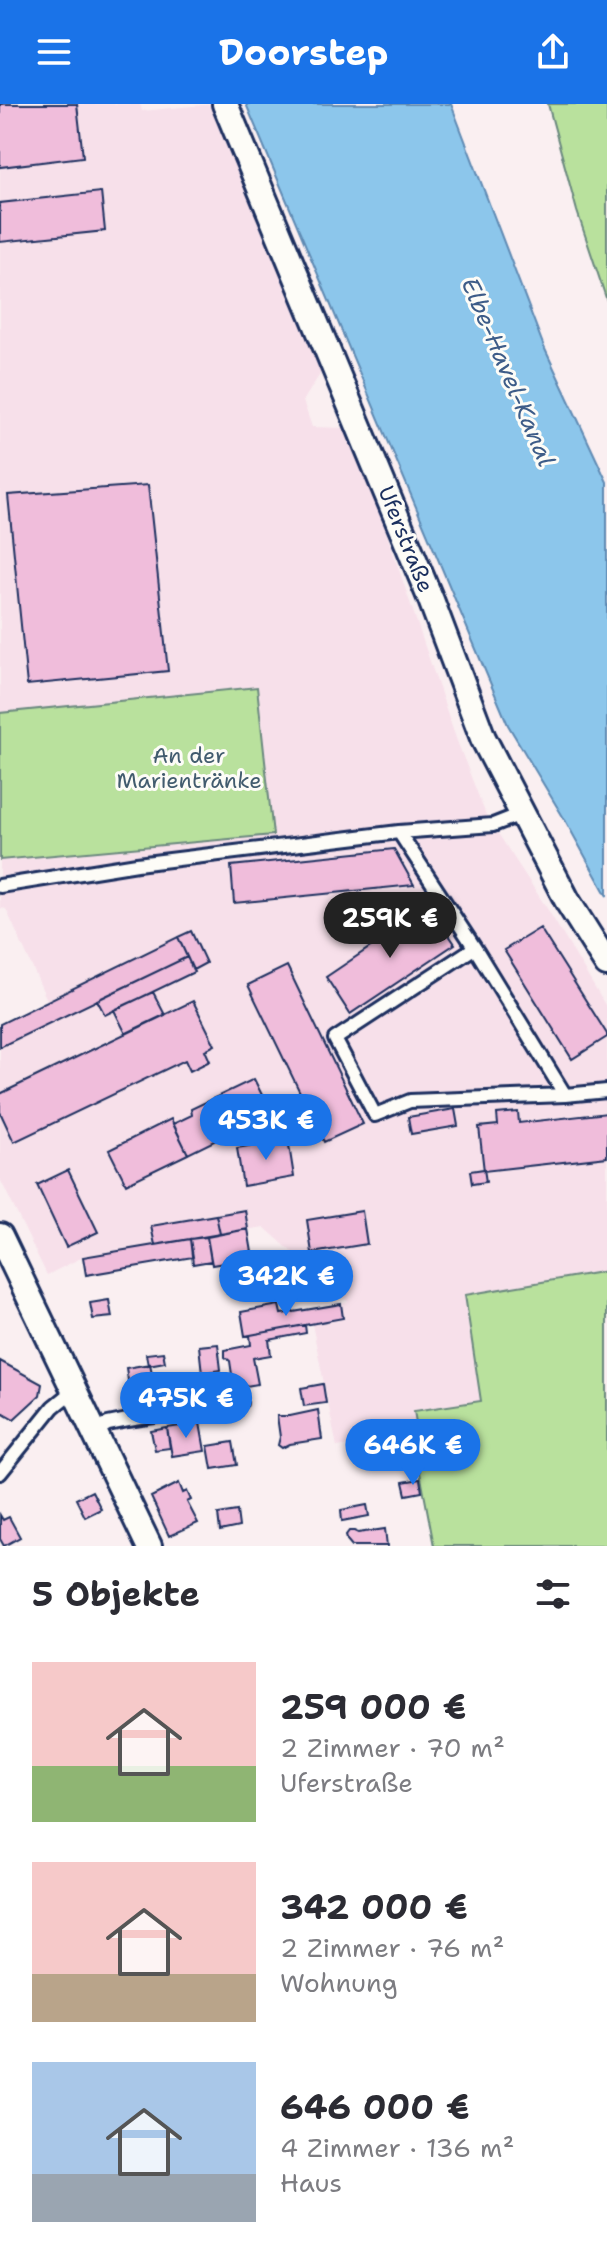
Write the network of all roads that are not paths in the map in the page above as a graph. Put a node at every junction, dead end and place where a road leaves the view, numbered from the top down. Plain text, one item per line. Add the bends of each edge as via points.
1 (225, 104) edge
2 (521, 814) junction
3 (399, 832) junction
4 (0, 886) edge
5 (474, 948) junction
6 (607, 964) edge
7 (607, 1091) edge
8 (565, 1095) junction
9 (0, 1236) edge
10 (74, 1390) junction
11 (240, 1403) dead end
12 (94, 1432) junction
13 (0, 1473) edge
14 (149, 1546) edge

1 - 2 street, Uferstraße via 483,738
2 - 3 lane via 493,825
2 - 6 street, Uferstraße
3 - 4 lane
3 - 5 lane
5 - 8 lane
5 - 8 lane via 335,1039 375,1115 410,1101
7 - 8 lane
9 - 10 street
10 - 12 street
10 - 13 lane via 53,1407
11 - 12 lane via 128,1420
12 - 14 street

